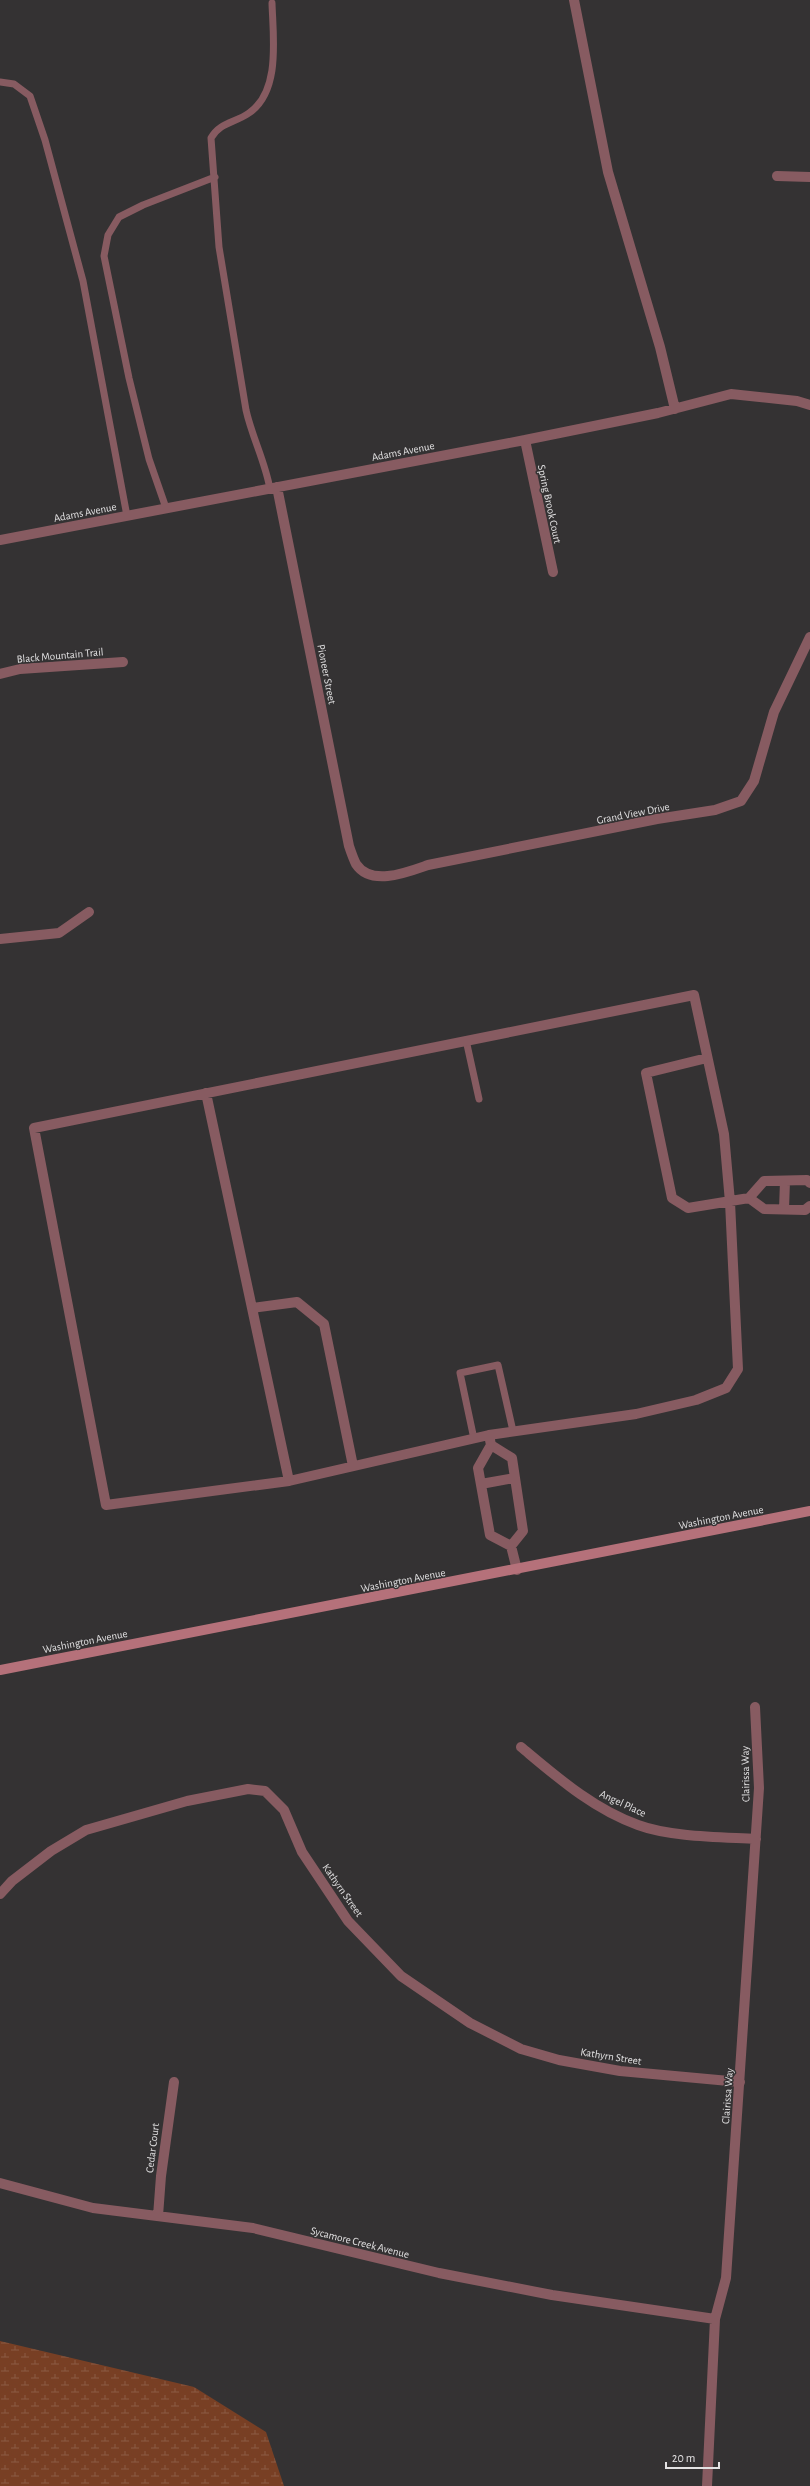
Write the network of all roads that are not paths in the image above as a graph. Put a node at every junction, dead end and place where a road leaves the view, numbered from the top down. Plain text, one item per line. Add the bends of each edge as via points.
1 (574, 0) edge
2 (272, 3) dead end
3 (0, 82) edge
4 (777, 176) dead end
5 (215, 177) junction
6 (810, 178) edge
7 (810, 405) edge
8 (675, 409) junction
9 (524, 440) junction
10 (274, 488) junction
11 (166, 508) junction
12 (127, 516) junction
13 (0, 540) edge
14 (553, 572) dead end
15 (810, 637) edge
16 (123, 662) dead end
17 (0, 674) edge
18 (357, 865) joint
19 (90, 912) dead end
20 (0, 939) edge
21 (466, 1040) junction
22 (707, 1058) junction
23 (206, 1093) junction
24 (479, 1099) dead end
25 (785, 1181) junction
26 (810, 1183) edge
27 (749, 1198) junction
28 (730, 1202) junction
29 (810, 1206) edge
30 (784, 1209) junction
31 (252, 1308) junction
32 (513, 1431) junction
33 (474, 1439) junction
34 (490, 1440) junction
35 (353, 1466) junction
36 (514, 1478) junction
37 (289, 1481) junction
38 (481, 1484) junction
39 (810, 1511) edge
40 (511, 1546) junction
41 (517, 1570) junction
42 (0, 1670) edge
43 (755, 1707) dead end
44 (522, 1747) dead end
45 (756, 1839) junction
46 (0, 1894) edge
47 (174, 2082) dead end
48 (740, 2082) junction
49 (0, 2183) edge
50 (158, 2216) junction
51 (715, 2319) junction
52 (707, 2486) edge

1 - 8 street via 608,172 660,347
2 - 5 lane via 273,55 268,86 260,104 248,114 222,124 211,138
3 - 12 lane via 14,84 30,96 45,140 83,282
4 - 6 street
5 - 10 lane via 219,247 246,410 251,433
5 - 11 lane via 119,217 108,235 104,256 129,378 149,459
7 - 8 street, Adams Avenue via 797,401 731,394
8 - 9 street, Adams Avenue
9 - 10 street, Adams Avenue
9 - 14 street, Spring Brook Court
10 - 11 street, Adams Avenue
10 - 18 street, Pioneer Street via 348,846
11 - 12 street, Adams Avenue
12 - 13 street, Adams Avenue
15 - 18 street, Grand View Drive via 774,712 754,781 740,801 715,810 657,819 428,865 397,876 374,876
16 - 17 street, Black Mountain Trail via 20,670
19 - 20 street via 59,932
21 - 22 street via 694,995
21 - 23 street
21 - 24 lane
22 - 28 street via 724,1134
22 - 28 street via 646,1073 672,1198 688,1208
23 - 31 street
23 - 37 street via 34,1128 106,1505
25 - 26 street via 807,1180
25 - 27 street via 764,1181
25 - 30 street
27 - 28 street
27 - 30 street via 764,1209
28 - 32 street via 738,1369 726,1388 696,1400 636,1414
29 - 30 street via 805,1210
31 - 35 street via 296,1302 324,1324
31 - 37 street
32 - 33 lane via 498,1365 460,1372
32 - 34 street
33 - 34 street
33 - 35 street
34 - 36 street via 512,1458
34 - 38 street via 478,1468
35 - 37 street
36 - 38 street
36 - 40 street via 523,1530
38 - 40 street via 490,1535
39 - 41 main road, Washington Avenue
40 - 41 street
41 - 42 main road, Washington Avenue
43 - 45 street, Clairissa Way via 759,1788
44 - 45 street, Angel Place via 553,1775 600,1808 639,1826 694,1836
45 - 48 street, Clairissa Way
46 - 48 street, Kathyrn Street via 12,1881 51,1850 86,1830 187,1801 248,1789 265,1791 284,1810 302,1852 348,1921 401,1976 470,2023 521,2049 558,2060 620,2071
47 - 50 street, Cedar Court
48 - 51 street, Clairissa Way via 726,2278
49 - 50 street, Sycamore Creek Avenue via 93,2208
50 - 51 street, Sycamore Creek Avenue via 253,2228 439,2273 552,2295
51 - 52 street, Clairissa Way

